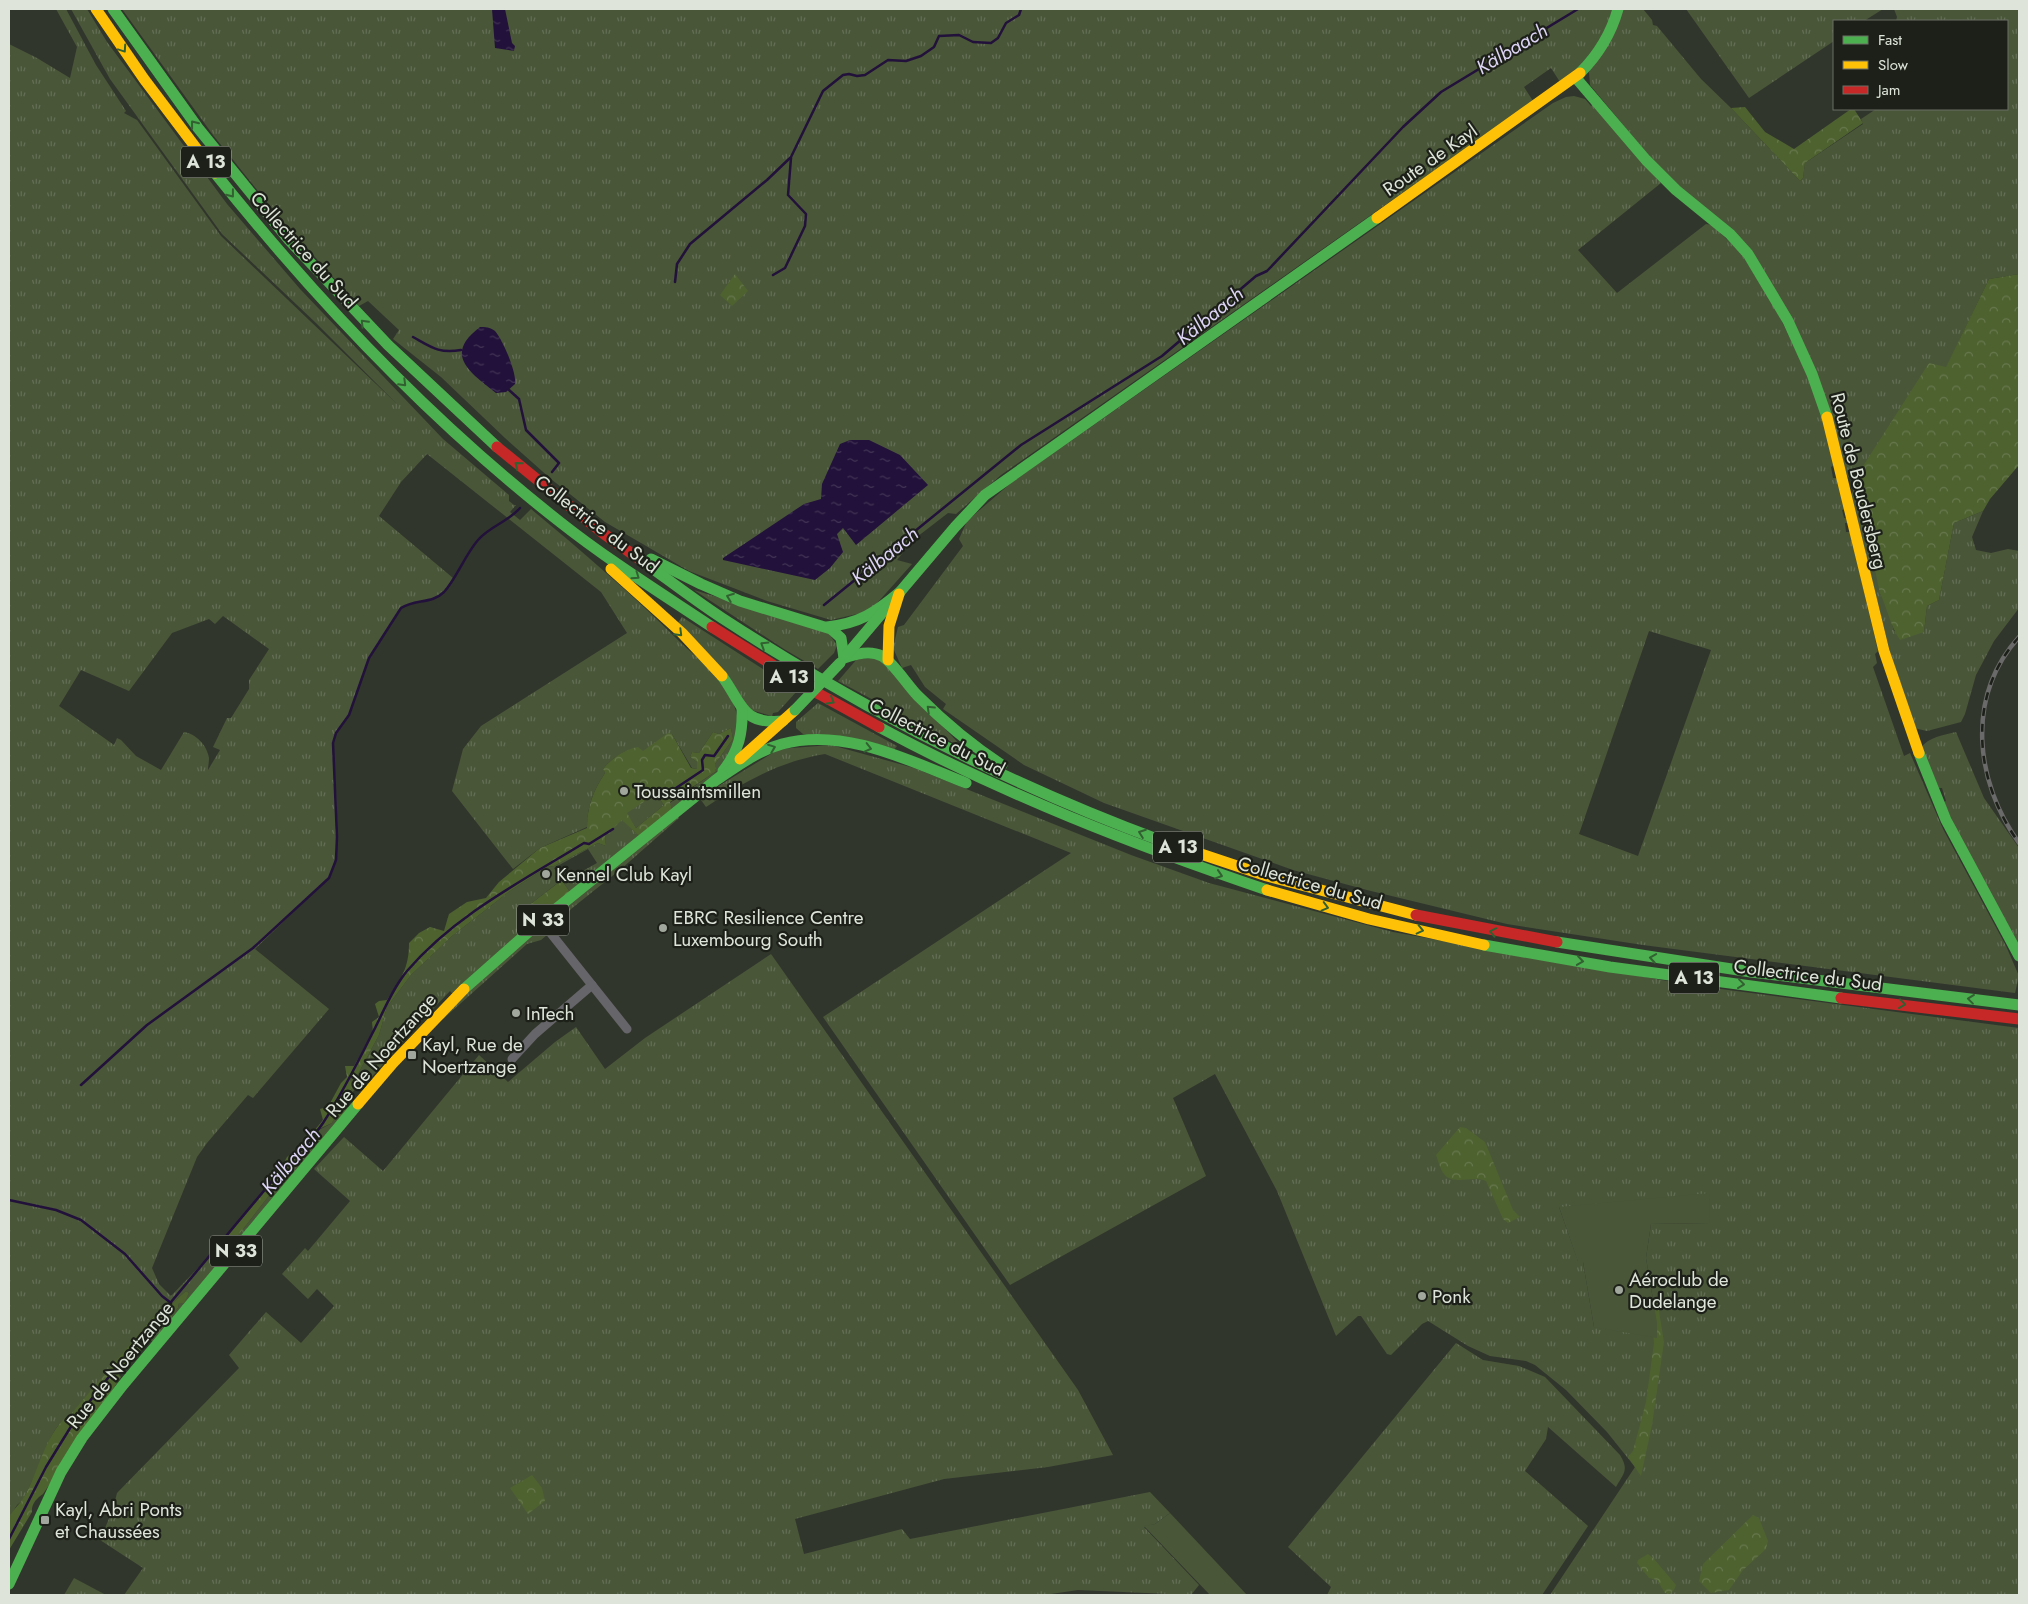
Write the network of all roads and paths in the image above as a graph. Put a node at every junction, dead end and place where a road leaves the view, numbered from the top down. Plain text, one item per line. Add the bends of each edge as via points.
1 (96, 9) edge
2 (113, 9) edge
3 (1618, 9) edge
4 (1576, 78) junction
5 (554, 517) junction
6 (583, 518) junction
7 (900, 592) junction
8 (826, 626) junction
9 (888, 660) junction
10 (842, 661) junction
11 (742, 707) junction
12 (789, 716) junction
13 (802, 740) junction
14 (715, 781) junction
15 (1055, 798) junction
16 (1042, 808) junction
17 (542, 921) junction
18 (2017, 953) edge
19 (592, 985) junction
20 (2019, 1005) edge
21 (2019, 1019) edge
22 (627, 1029) dead end
23 (512, 1058) dead end
24 (9, 1584) edge

1 -> 5 main road, Collectrice du Sud / A 13 via 163,107 234,198 312,288 423,402
6 -> 2 main road, Collectrice du Sud / A 13 via 454,410 338,295 246,190 165,86
3 - 4 main road, Route de Kayl via 1606,42
4 - 7 main road, Route de Kayl via 998,485 970,511
4 - 18 main road, Route de Boudersberg via 1646,160 1676,190 1730,234 1748,254 1788,321 1812,374 1829,424 1884,651 1913,740 1950,827
5 -> 11 main road, A 13 via 684,637 722,676
5 -> 16 main road, Collectrice du Sud / A 13 via 758,658 897,738
8 -> 6 main road, A 13 via 722,594 652,559
15 -> 6 main road, Collectrice du Sud / A 13 via 904,727 819,679 682,591
7 - 8 main road, A 13 via 870,616 850,624
7 - 9 main road via 885,638
7 - 10 main road
8 - 10 main road via 838,633 842,642
9 - 10 main road via 861,652
15 -> 9 main road, A 13 via 1036,783 990,758 951,728 903,681
10 - 12 main road, N 33, bridge
11 - 12 main road, A 13 via 762,721
11 - 14 main road, A 13 via 741,743 734,758
12 - 13 main road, A 13 via 792,730
12 - 14 main road, N 33
14 -> 13 main road, A 13 via 766,750
13 -> 16 main road, A 13 via 822,740 872,749 1014,802
14 - 17 main road, Rue de Noertzange / N 33
20 -> 15 main road, Collectrice du Sud / A 13 via 1691,964 1463,926 1264,875 1122,826
16 -> 21 main road, Collectrice du Sud / A 13 via 1118,839 1249,885 1373,920 1462,940 1690,978
17 - 19 street
17 - 24 main road, Rue de Noertzange / N 33 via 456,996 393,1063 123,1385 64,1466
19 - 22 street
19 - 23 street

